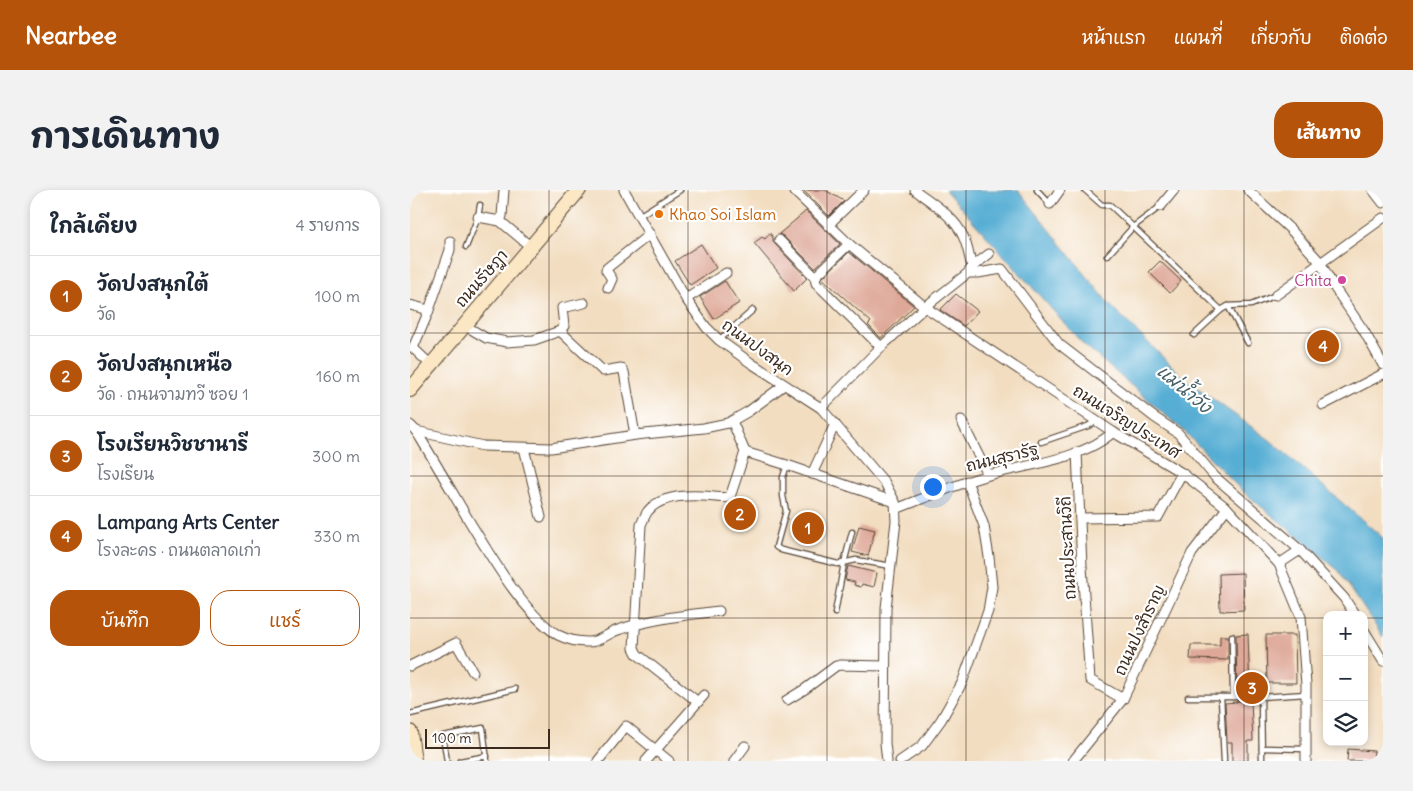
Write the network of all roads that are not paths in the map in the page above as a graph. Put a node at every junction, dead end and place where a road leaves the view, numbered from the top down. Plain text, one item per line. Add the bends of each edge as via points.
1 (504, 190) edge
2 (579, 190) edge
3 (624, 190) edge
4 (680, 190) edge
5 (793, 190) edge
6 (864, 190) edge
7 (916, 190) edge
8 (1037, 190) edge
9 (1060, 190) edge
10 (1085, 190) edge
11 (1174, 190) edge
12 (1248, 190) edge
13 (1373, 190) edge
14 (1383, 203) edge
15 (480, 204) dead end
16 (1050, 204) joint
17 (1161, 206) joint
18 (639, 216) junction
19 (478, 217) junction
20 (1383, 218) edge
21 (500, 221) junction
22 (828, 225) junction
23 (1133, 227) junction
24 (650, 234) junction
25 (779, 240) dead end
26 (450, 241) dead end
27 (849, 244) junction
28 (466, 247) dead end
29 (531, 247) junction
30 (989, 254) dead end
31 (1106, 256) dead end
32 (1320, 262) junction
33 (970, 270) junction
34 (726, 273) dead end
35 (815, 277) junction
36 (608, 288) dead end
37 (1276, 295) joint
38 (686, 299) junction
39 (584, 303) dead end
40 (410, 305) edge
41 (1228, 306) junction
42 (926, 307) junction
43 (753, 310) dead end
44 (1221, 310) junction
45 (428, 313) junction
46 (464, 325) junction
47 (560, 331) junction
48 (1194, 335) dead end
49 (719, 340) junction
50 (1248, 343) dead end
51 (881, 347) junction
52 (431, 365) junction
53 (1383, 365) edge
54 (1383, 374) edge
55 (784, 385) junction
56 (410, 390) edge
57 (1323, 405) dead end
58 (821, 408) junction
59 (961, 420) dead end
60 (732, 421) junction
61 (1096, 421) junction
62 (835, 424) junction
63 (413, 428) edge
64 (1113, 432) junction
65 (635, 435) junction
66 (1041, 442) dead end
67 (524, 448) junction
68 (745, 452) junction
69 (1077, 452) junction
70 (787, 465) junction
71 (1182, 473) junction
72 (812, 474) junction
73 (988, 475) junction
74 (967, 481) junction
75 (895, 505) junction
76 (1227, 508) junction
77 (541, 516) dead end
78 (1080, 518) junction
79 (852, 532) dead end
80 (1300, 550) junction
81 (844, 563) junction
82 (1279, 564) junction
83 (891, 566) junction
84 (719, 611) dead end
85 (1352, 611) edge
86 (835, 613) dead end
87 (635, 626) junction
88 (1232, 636) dead end
89 (1368, 637) edge
90 (1383, 661) edge
91 (410, 666) edge
92 (885, 666) junction
93 (473, 672) dead end
94 (514, 689) dead end
95 (1306, 694) junction
96 (1188, 697) dead end
97 (1221, 697) junction
98 (1232, 697) junction
99 (1260, 697) junction
100 (787, 700) dead end
101 (1123, 700) junction
102 (410, 714) edge
103 (410, 732) edge
104 (745, 746) dead end
105 (1262, 748) junction
106 (1306, 749) junction
107 (656, 750) junction
108 (487, 758) edge
109 (414, 761) edge
110 (447, 761) edge
111 (460, 761) edge
112 (598, 761) edge
113 (646, 761) edge
114 (669, 761) edge
115 (734, 761) edge
116 (887, 761) edge
117 (900, 761) edge
118 (1072, 761) edge
119 (1224, 761) edge
120 (1262, 761) edge
121 (1306, 761) edge

1 - 21 street
2 - 29 street, ถนนรัษฎา
3 - 18 street, ถนนปงสนุก
4 - 18 lane
5 - 22 street, ถนนเจริญประเทศ
6 - 22 street
7 - 33 street via 958,226 964,237
8 - 16 lane
9 - 16 street
10 - 23 lane via 1102,205 1110,205
11 - 17 street
12 - 32 street
13 - 14 street
15 - 19 lane
17 - 23 lane
18 - 24 street, ถนนปงสนุก
19 - 21 street
19 - 28 lane
20 - 32 street
21 - 29 street
22 - 27 street, ถนนเจริญประเทศ
23 - 31 lane
23 - 44 lane
24 - 36 street via 607,268 612,278
24 - 38 street, ถนนปงสนุก
25 - 35 street
26 - 45 street via 450,250
27 - 35 street
27 - 42 street, ถนนเจริญประเทศ
29 - 46 street, ถนนรัษฎา
30 - 33 street
32 - 37 street
32 - 53 street
33 - 42 street
33 - 80 street via 978,273 1002,269 1059,344 1178,433 1215,477
34 - 38 street
35 - 51 street via 816,283
37 - 41 lane via 1251,305
38 - 49 street, ถนนปงสนุก
39 - 47 street via 562,308 564,326
40 - 45 street via 426,308
41 - 44 lane
41 - 50 lane
42 - 51 street
42 - 61 street, ถนนเจริญประเทศ
43 - 49 lane
44 - 48 lane
45 - 52 street via 413,348
46 - 47 street via 486,338 507,342 534,340
46 - 52 street, ถนนรัษฎา
47 - 65 street via 603,371 621,368 624,372
49 - 55 street, ถนนปงสนุก
51 - 58 street
52 - 56 street, ถนนรัษฎา
54 - 57 street
55 - 58 street, ถนนปงสนุก
55 - 60 street
58 - 62 street, ถนนปงสนุก
59 - 73 street
60 - 65 street via 704,428
60 - 68 street
61 - 64 street, ถนนเจริญประเทศ
61 - 66 lane
62 - 72 street
62 - 75 street, ถนนปงสนุก via 885,484
63 - 67 street via 483,446
63 - 87 street via 492,558 542,623 560,636 589,643 616,630
64 - 69 street, ถนนสุรารัฐ via 1092,448
64 - 71 street, ถนนเจริญประเทศ
65 - 67 street via 550,448
67 - 77 street
68 - 70 street
68 - 87 street via 730,497 677,496 659,502 649,510 641,525
69 - 73 street, ถนนสุรารัฐ
69 - 78 street, ถนนประสานวิถี
70 - 72 street
70 - 81 lane via 783,476 786,511 776,547
71 - 76 street, ถนนเจริญประเทศ
71 - 78 street via 1158,517
72 - 75 street
73 - 74 street, ถนนสุรารัฐ
74 - 75 street, ถนนสุรารัฐ
74 - 117 street via 984,526 992,587 988,611 962,683 941,720 922,746
75 - 83 street
76 - 82 street, ถนนเจริญประเทศ
76 - 101 street, ถนนปงสำราญ via 1192,553
78 - 101 street, ถนนประสานวิถี via 1090,680
79 - 81 lane
80 - 82 street
80 - 85 street
81 - 83 lane via 856,560
81 - 86 lane
82 - 95 street, ถนนเจริญประเทศ via 1301,617
83 - 92 street
84 - 87 street
87 - 107 street via 634,648 637,654 701,698
88 - 98 lane
89 - 90 street
91 - 93 street via 456,643
92 - 100 street via 840,665
92 - 116 street
94 - 102 lane
95 - 99 lane
95 - 106 street, ถนนเจริญประเทศ
96 - 97 lane
97 - 98 lane
97 - 119 lane
98 - 99 lane
99 - 105 lane
101 - 118 street, ถนนปงสำราญ
103 - 109 street
104 - 115 street
105 - 106 lane
105 - 120 lane
106 - 121 street, ถนนเจริญประเทศ
107 - 112 street via 626,726
107 - 113 street
107 - 114 street
108 - 110 lane via 482,728 443,736
108 - 111 lane

